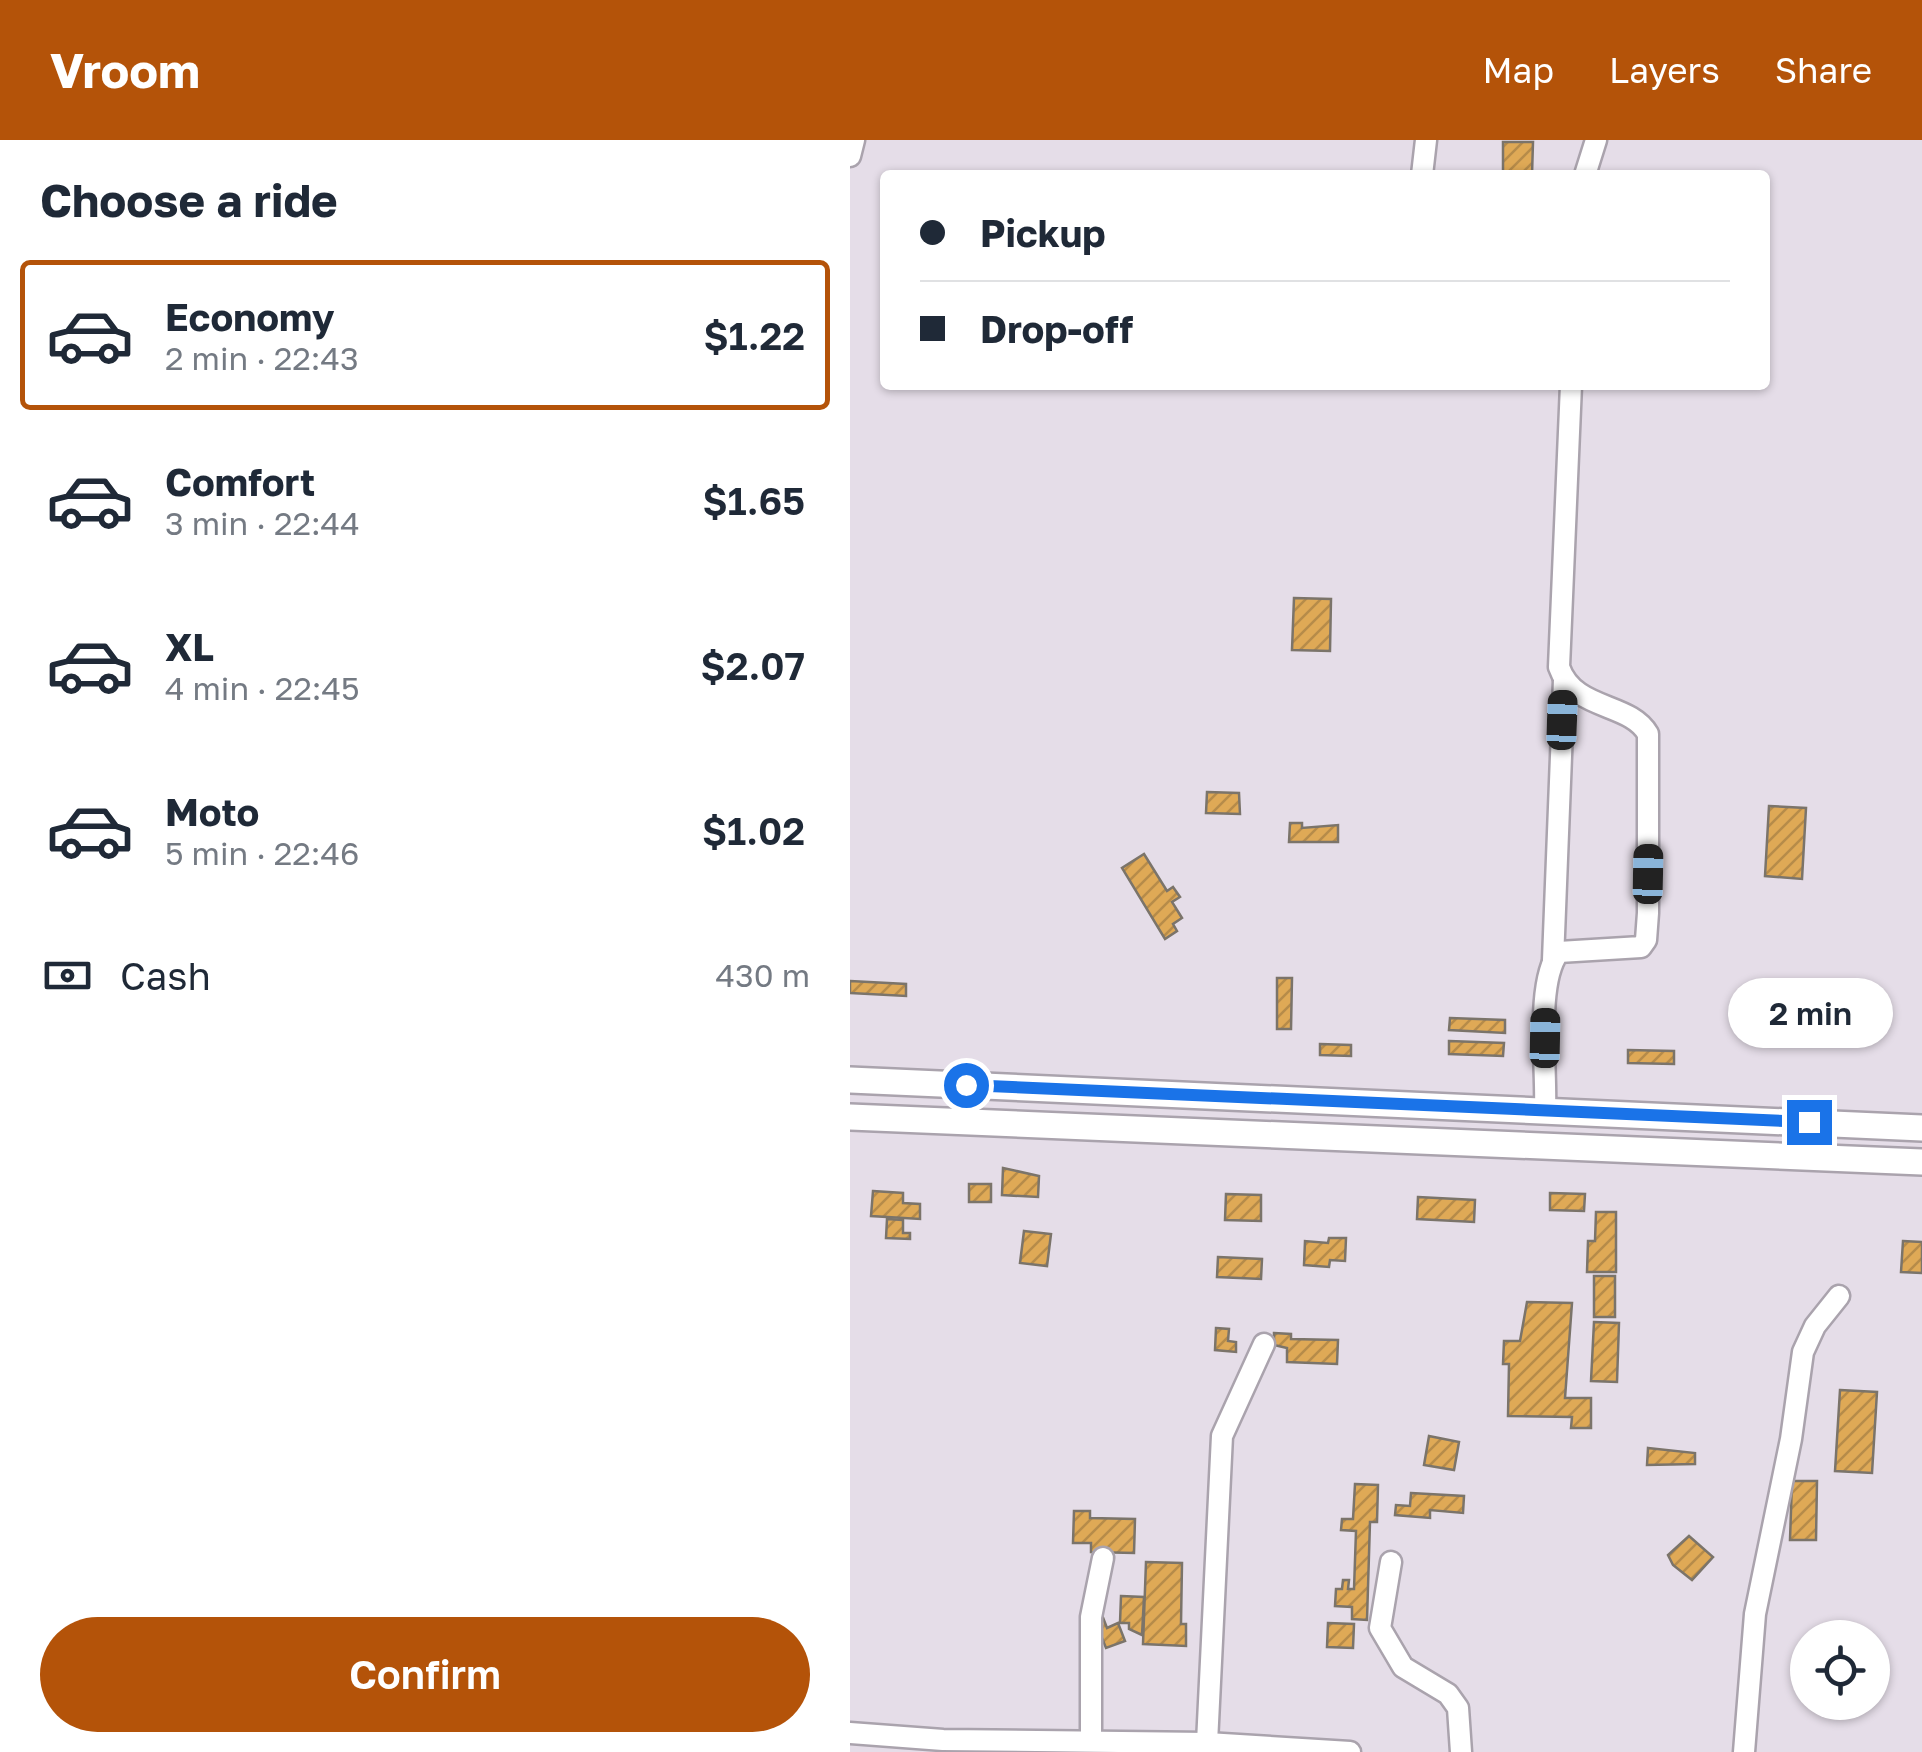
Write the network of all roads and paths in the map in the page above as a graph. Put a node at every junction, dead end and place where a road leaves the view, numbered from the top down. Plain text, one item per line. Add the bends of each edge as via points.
1 (854, 140) edge
2 (1426, 140) edge
3 (1596, 140) edge
4 (850, 156) edge
5 (1423, 170) edge
6 (1587, 170) edge
7 (1571, 390) edge
8 (1564, 680) junction
9 (1553, 960) junction
10 (850, 1080) edge
11 (1545, 1109) junction
12 (850, 1116) edge
13 (1922, 1128) edge
14 (1922, 1162) edge
15 (1839, 1296) dead end
16 (1264, 1344) dead end
17 (1103, 1558) dead end
18 (1391, 1562) dead end
19 (850, 1734) edge
20 (1091, 1739) junction
21 (1207, 1743) junction
22 (942, 1746) edge
23 (1350, 1752) edge
24 (1461, 1752) edge
25 (1744, 1752) edge

1 - 4 street
2 - 5 street
3 - 6 street
7 - 8 street via 1560,592
8 - 9 street
8 - 9 street via 1609,711 1635,719 1648,734 1648,913 1641,947 1559,952
9 - 11 street
10 - 11 main road
11 - 13 main road
12 - 14 main road
15 - 25 street via 1803,1352 1755,1614
16 - 21 street via 1222,1436
17 - 20 street via 1093,1598
18 - 24 street via 1380,1628 1403,1668 1448,1694 1458,1708
19 - 22 street
20 - 21 street
20 - 22 street
21 - 23 street

